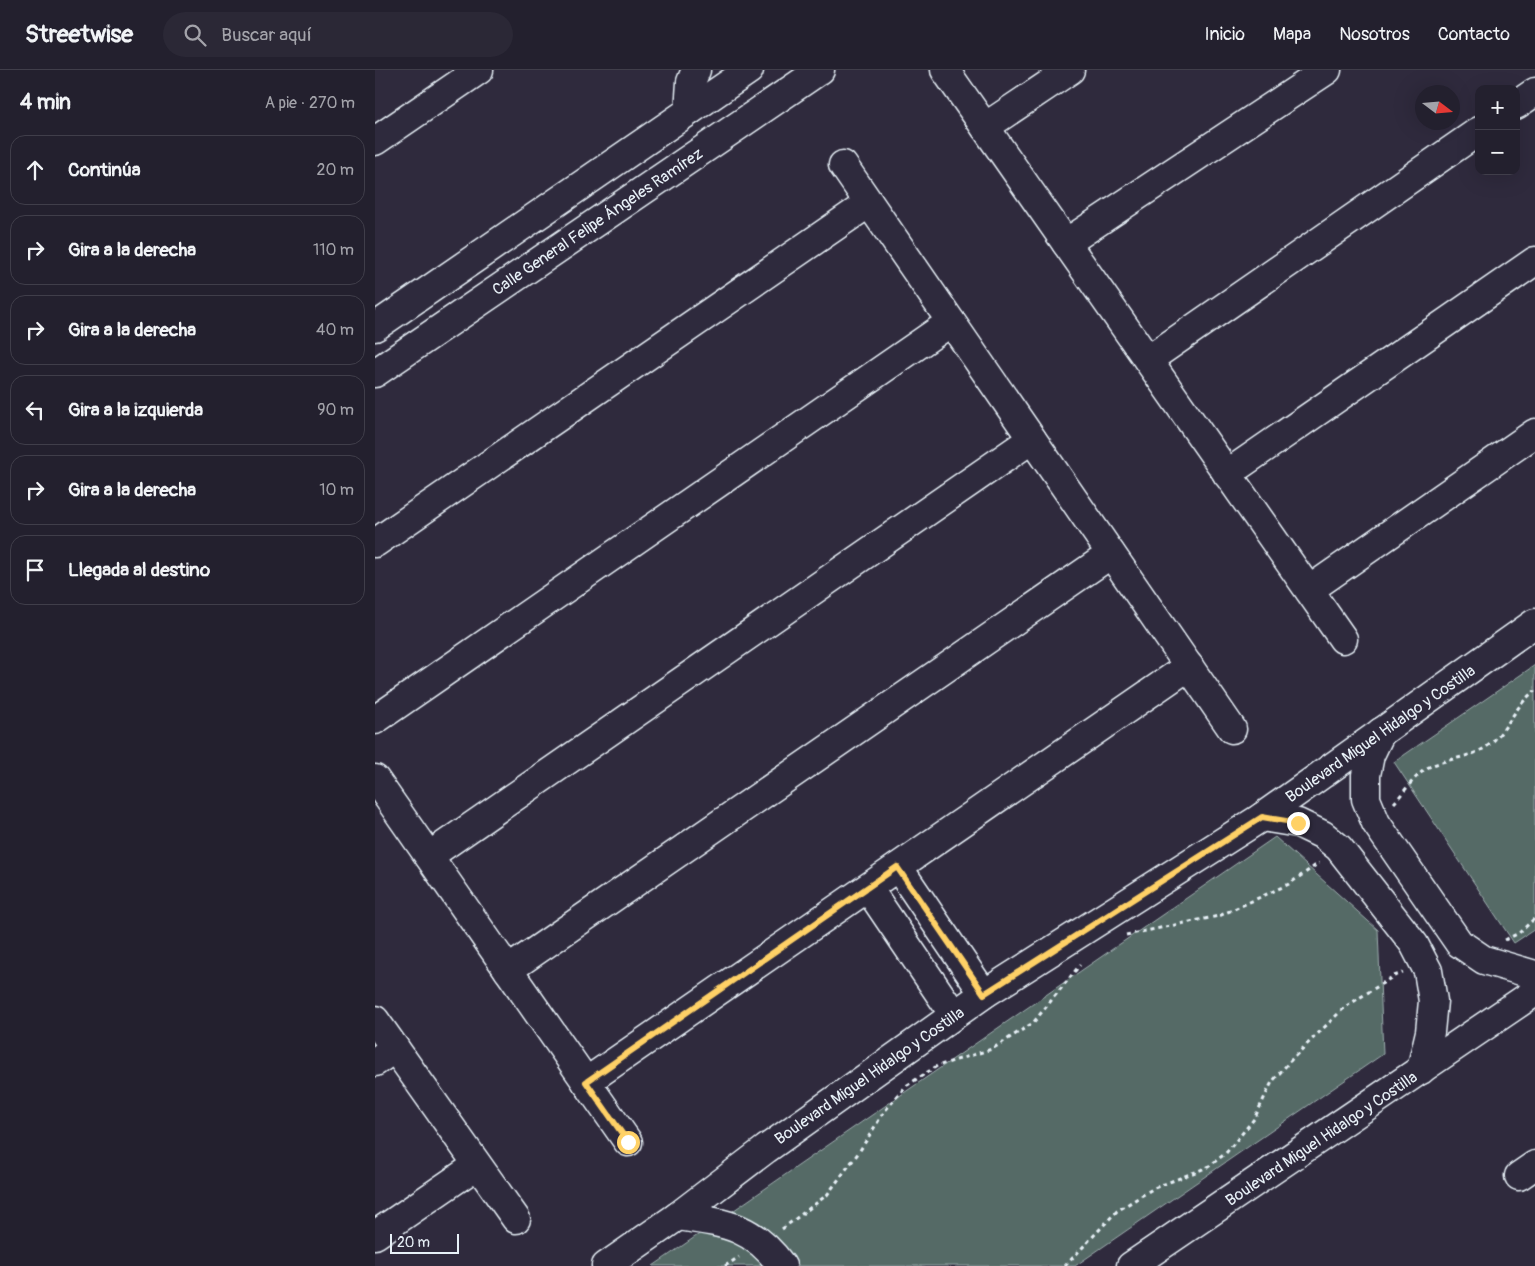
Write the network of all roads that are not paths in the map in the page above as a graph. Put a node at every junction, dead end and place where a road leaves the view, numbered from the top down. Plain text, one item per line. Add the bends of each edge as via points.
1 (479, 70) edge
2 (695, 70) edge
3 (749, 70) edge
4 (820, 70) edge
5 (945, 70) edge
6 (1069, 70) edge
7 (1327, 70) edge
8 (1535, 92) edge
9 (1520, 102) edge
10 (689, 111) junction
11 (985, 127) junction
12 (1475, 134) edge
13 (375, 141) edge
14 (843, 165) dead end
15 (869, 203) junction
16 (1066, 244) junction
17 (1535, 261) edge
18 (951, 322) junction
19 (375, 327) edge
20 (1147, 360) junction
21 (375, 372) edge
22 (1535, 433) edge
23 (1032, 439) junction
24 (1227, 474) junction
25 (375, 543) edge
26 (1111, 554) junction
27 (1309, 590) junction
28 (1535, 623) edge
29 (1343, 639) dead end
30 (1189, 666) junction
31 (375, 720) edge
32 (1232, 729) dead end
33 (1381, 732) junction
34 (375, 779) edge
35 (1262, 817) junction
36 (429, 856) junction
37 (897, 867) junction
38 (868, 888) junction
39 (508, 970) junction
40 (1535, 975) edge
41 (1535, 992) edge
42 (984, 994) junction
43 (954, 1015) junction
44 (375, 1020) edge
45 (385, 1055) edge
46 (1421, 1070) junction
47 (586, 1082) junction
48 (628, 1142) dead end
49 (477, 1165) junction
50 (678, 1216) junction
51 (516, 1219) dead end
52 (375, 1235) edge
53 (606, 1266) edge
54 (782, 1266) edge
55 (1131, 1266) edge

1 - 13 street
2 - 10 street
3 - 10 street
4 - 21 street, Calle General Felipe Ángeles Ramírez
5 - 11 street
6 - 11 street
7 - 16 street
8 - 9 street
10 - 19 street
11 - 16 street
12 - 20 street
14 - 15 street
15 - 18 street
15 - 25 street
16 - 20 street
17 - 24 street
18 - 23 street
18 - 31 street
20 - 24 street
22 - 27 street
23 - 26 street
23 - 36 street
24 - 27 street
26 - 30 street
26 - 39 street
27 - 29 street
28 - 33 street, Boulevard Miguel Hidalgo y Costilla
30 - 32 street
30 - 37 street
33 - 35 street, Boulevard Miguel Hidalgo y Costilla
33 - 40 street via 1366,775 1366,798 1376,823 1459,943 1484,960
34 - 36 street
35 - 42 street, Boulevard Miguel Hidalgo y Costilla
35 - 46 street via 1298,823 1323,835 1339,848 1414,944 1425,966 1433,1001
36 - 39 street
37 - 38 street
37 - 42 street
38 - 43 street
38 - 47 street
39 - 47 street
41 - 46 street, Boulevard Miguel Hidalgo y Costilla
42 - 43 street, Boulevard Miguel Hidalgo y Costilla
43 - 50 street, Boulevard Miguel Hidalgo y Costilla via 765,1149
44 - 45 street
45 - 49 street
46 - 55 street, Boulevard Miguel Hidalgo y Costilla
47 - 48 street
49 - 51 street
49 - 52 street
50 - 53 street, Boulevard Miguel Hidalgo y Costilla
50 - 54 street via 726,1223 757,1239

